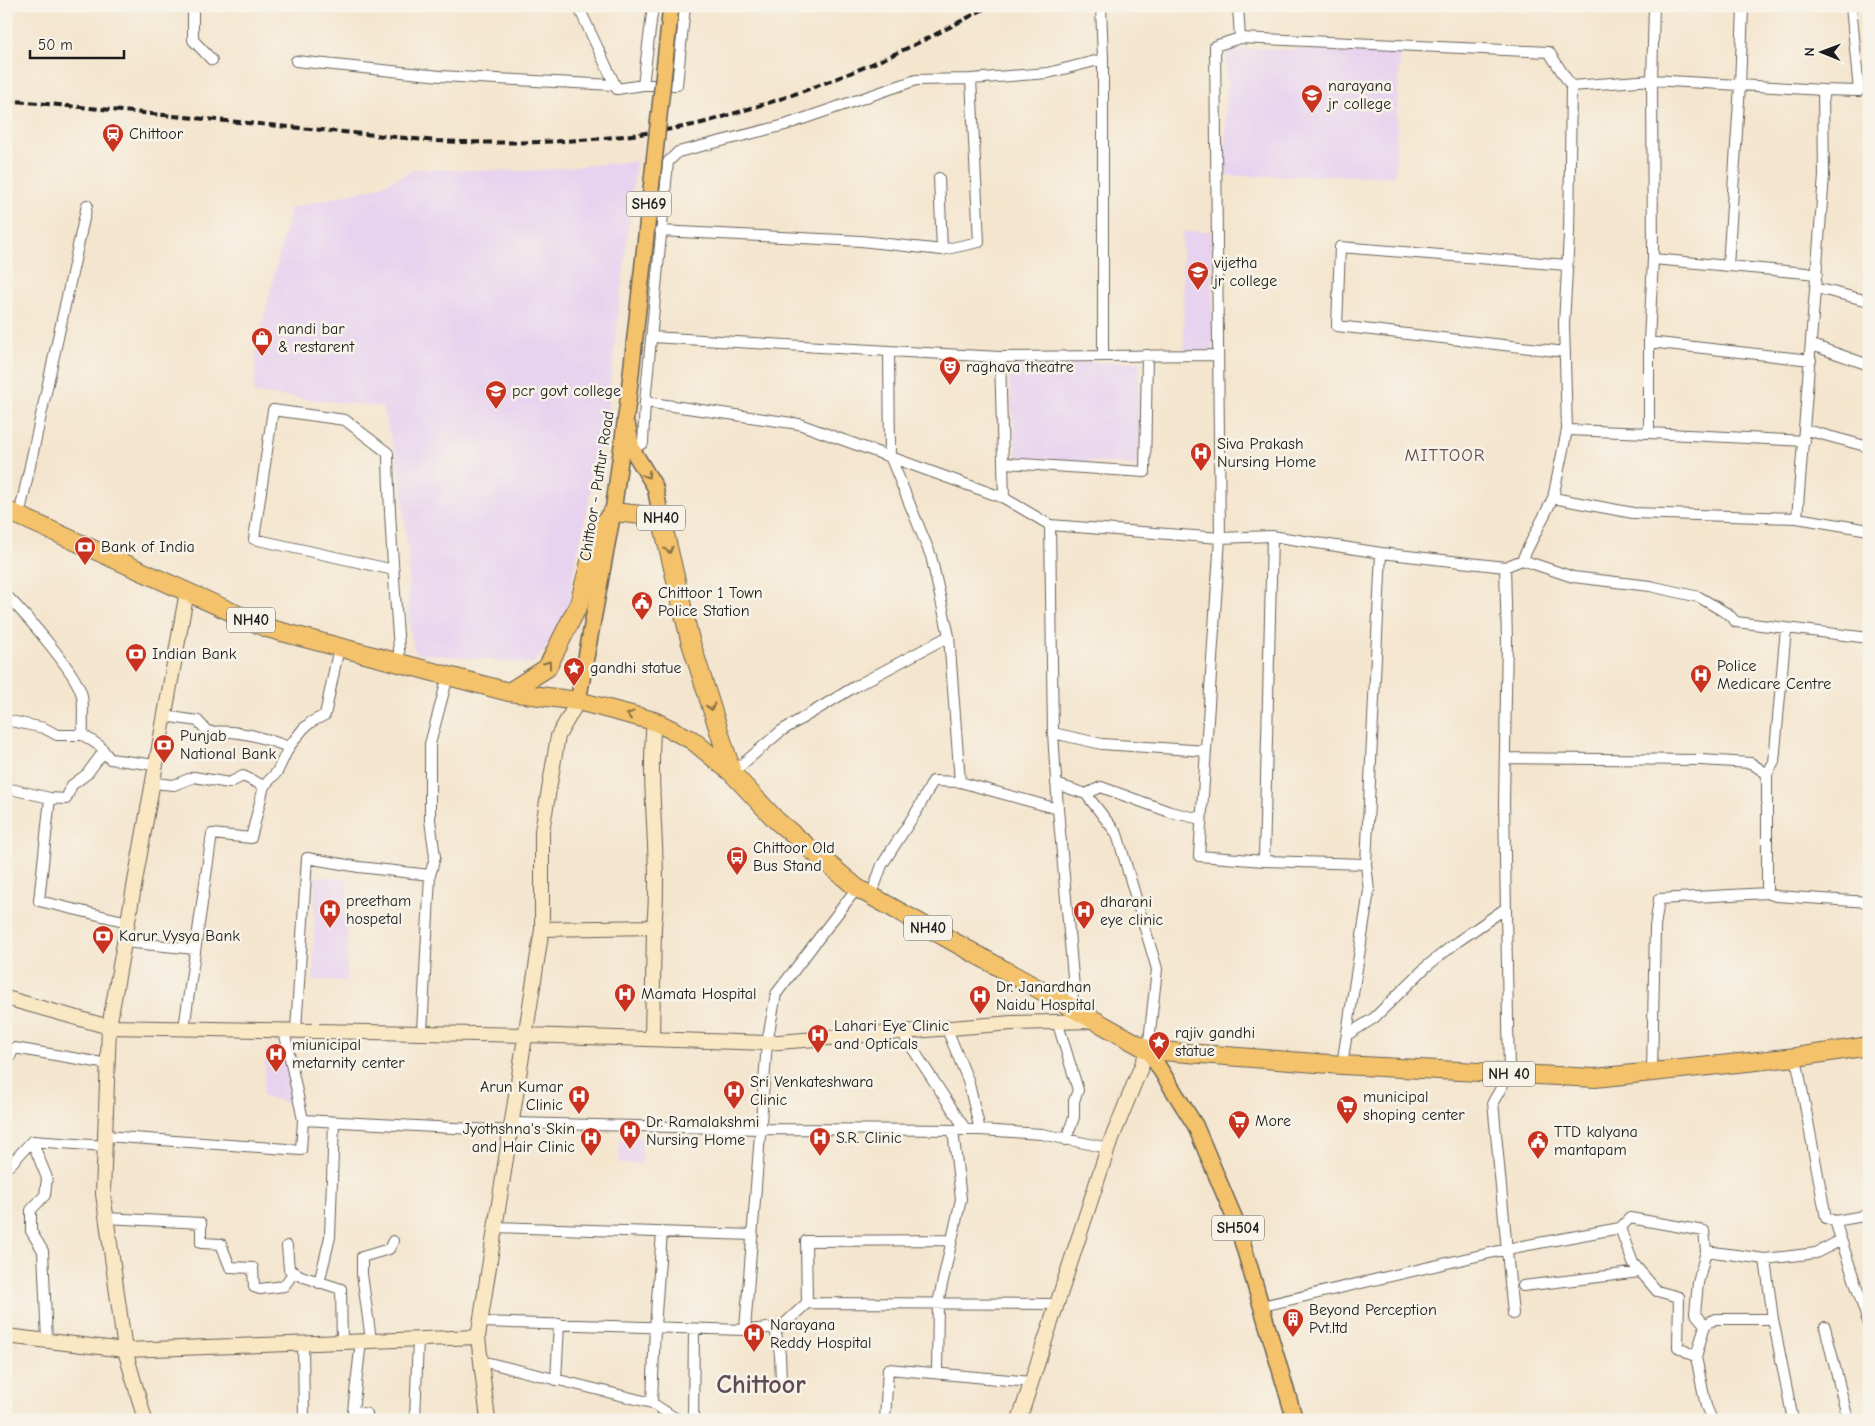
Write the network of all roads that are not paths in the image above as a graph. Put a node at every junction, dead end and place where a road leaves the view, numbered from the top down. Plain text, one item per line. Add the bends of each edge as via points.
1 (193, 6) edge
2 (578, 6) edge
3 (653, 6) edge
4 (671, 6) edge
5 (685, 6) edge
6 (1101, 6) edge
7 (1238, 6) edge
8 (1654, 6) edge
9 (1851, 6) edge
10 (1743, 7) edge
11 (1240, 38) junction
12 (1102, 59) junction
13 (212, 60) dead end
14 (296, 61) dead end
15 (971, 80) junction
16 (1652, 80) junction
17 (643, 85) junction
18 (1571, 86) junction
19 (1740, 86) junction
20 (617, 89) junction
21 (1823, 90) junction
22 (1864, 91) edge
23 (939, 178) dead end
24 (87, 205) dead end
25 (660, 231) junction
26 (942, 250) junction
27 (1653, 259) junction
28 (1567, 265) junction
29 (1728, 266) junction
30 (1817, 274) junction
31 (1816, 288) junction
32 (1869, 301) edge
33 (652, 337) junction
34 (1649, 342) junction
35 (1812, 346) junction
36 (889, 351) junction
37 (1565, 352) junction
38 (1217, 355) junction
39 (1103, 356) junction
40 (1147, 356) junction
41 (1000, 357) junction
42 (1811, 360) junction
43 (1869, 365) edge
44 (645, 402) junction
45 (1566, 430) junction
46 (1806, 430) junction
47 (1649, 434) junction
48 (1805, 441) junction
49 (1869, 447) edge
50 (626, 452) junction
51 (890, 456) junction
52 (1005, 464) junction
53 (1004, 498) junction
54 (1553, 498) junction
55 (613, 512) junction
56 (13, 513) edge
57 (661, 517) junction
58 (1797, 518) junction
59 (1050, 525) junction
60 (1869, 530) edge
61 (1272, 536) junction
62 (1220, 538) junction
63 (1381, 553) junction
64 (1522, 560) junction
65 (1505, 567) junction
66 (394, 570) junction
67 (187, 592) junction
68 (6, 596) edge
69 (1786, 628) junction
70 (949, 636) junction
71 (1869, 638) edge
72 (338, 646) junction
73 (400, 663) junction
74 (448, 676) junction
75 (509, 692) junction
76 (578, 702) junction
77 (164, 716) junction
78 (6, 720) edge
79 (654, 721) junction
80 (1053, 733) junction
81 (82, 735) junction
82 (289, 747) junction
83 (104, 751) junction
84 (1206, 751) junction
85 (1505, 758) junction
86 (156, 765) junction
87 (732, 773) junction
88 (1767, 774) junction
89 (960, 782) junction
90 (152, 783) junction
91 (1056, 784) junction
92 (264, 786) junction
93 (6, 788) edge
94 (1086, 794) junction
95 (50, 798) junction
96 (1058, 809) junction
97 (1201, 819) junction
98 (1264, 861) junction
99 (1366, 864) junction
100 (430, 875) junction
101 (864, 892) junction
102 (1767, 893) junction
103 (1869, 902) edge
104 (1506, 908) junction
105 (128, 922) junction
106 (654, 927) junction
107 (542, 929) junction
108 (124, 942) junction
109 (195, 949) junction
110 (6, 998) edge
111 (1070, 1007) junction
112 (1094, 1021) junction
113 (1057, 1022) junction
114 (109, 1026) junction
115 (946, 1027) junction
116 (184, 1028) junction
117 (290, 1030) junction
118 (901, 1031) junction
119 (422, 1033) junction
120 (526, 1035) junction
121 (1347, 1035) junction
122 (652, 1039) junction
123 (767, 1043) junction
124 (1869, 1046) edge
125 (10, 1048) edge
126 (1148, 1050) junction
127 (1796, 1057) junction
128 (108, 1064) junction
129 (6, 1065) edge
130 (1342, 1066) junction
131 (1652, 1072) junction
132 (1509, 1074) junction
133 (303, 1120) junction
134 (334, 1122) junction
135 (511, 1127) junction
136 (761, 1129) junction
137 (953, 1130) junction
138 (966, 1130) junction
139 (980, 1130) junction
140 (32, 1140) junction
141 (1066, 1140) junction
142 (105, 1141) junction
143 (1108, 1148) junction
144 (6, 1164) edge
145 (1869, 1215) edge
146 (106, 1218) junction
147 (1835, 1221) junction
148 (495, 1227) junction
149 (1620, 1228) junction
150 (662, 1232) junction
151 (753, 1236) junction
152 (952, 1240) junction
153 (1841, 1240) junction
154 (393, 1241) dead end
155 (287, 1246) dead end
156 (1507, 1249) junction
157 (1706, 1252) junction
158 (1765, 1259) junction
159 (294, 1272) junction
160 (1640, 1272) junction
161 (319, 1283) junction
162 (1523, 1286) dead end
163 (807, 1303) junction
164 (938, 1303) junction
165 (1057, 1304) junction
166 (1262, 1306) junction
167 (1513, 1314) dead end
168 (1773, 1319) junction
169 (480, 1322) junction
170 (559, 1324) junction
171 (1705, 1325) junction
172 (1869, 1325) edge
173 (655, 1327) junction
174 (1825, 1327) dead end
175 (775, 1328) junction
176 (694, 1329) junction
177 (745, 1330) junction
178 (6, 1336) edge
179 (478, 1337) junction
180 (418, 1339) junction
181 (47, 1341) junction
182 (366, 1341) junction
183 (342, 1342) junction
184 (303, 1343) junction
185 (125, 1350) junction
186 (1696, 1357) junction
187 (480, 1361) junction
188 (937, 1373) junction
189 (556, 1380) junction
190 (781, 1381) dead end
191 (1031, 1382) junction
192 (652, 1403) junction
193 (145, 1420) edge
194 (304, 1420) edge
195 (368, 1420) edge
196 (415, 1420) edge
197 (488, 1420) edge
198 (678, 1420) edge
199 (693, 1420) edge
200 (885, 1420) edge
201 (1018, 1420) edge
202 (1295, 1420) edge
203 (1712, 1420) edge
204 (1793, 1420) edge
205 (1848, 1420) edge

1 - 13 street via 192,40
2 - 20 street
3 - 17 street
4 - 50 main road, Chittoor - Puttur Road / SH69, bridge via 627,407
5 - 17 street via 677,85
6 - 12 street
7 - 11 street
8 - 16 street
9 - 22 street
10 - 19 street
11 - 18 street via 1549,52
11 - 38 street via 1215,46
12 - 15 street via 1048,73
12 - 39 street
14 - 20 street via 440,76 614,85
15 - 25 street via 916,80 785,125 678,152 668,162
15 - 26 street via 978,242
16 - 18 street
16 - 19 street
16 - 27 street
17 - 20 street
18 - 28 street
19 - 21 street
19 - 29 street
21 - 22 street
21 - 30 street via 1824,176
23 - 26 street
24 - 56 street
25 - 26 street via 861,241
25 - 33 street
27 - 29 street
27 - 34 street
28 - 37 street
28 - 37 street via 1340,247 1337,326
29 - 30 street
30 - 31 street
31 - 32 street
31 - 35 street
33 - 36 street
33 - 44 street
34 - 42 street
34 - 47 street
35 - 42 street
35 - 43 street
36 - 41 street
36 - 51 street
37 - 45 street
38 - 40 street
38 - 62 street
39 - 40 street
39 - 41 street
40 - 52 street via 1145,472
41 - 52 street
42 - 46 street
44 - 50 street via 643,443
44 - 51 street via 799,424
45 - 47 street
45 - 54 street
46 - 48 street
46 - 49 street
47 - 48 street
48 - 58 street
50 - 55 main road, Chittoor - Puttur Road / SH69
50 -> 57 main road via 655,487
51 - 53 street
51 - 70 street via 931,556
52 - 53 street
53 - 59 street
54 - 58 street via 1633,513
54 - 64 street
55 - 57 highway, NH40
75 -> 55 highway via 547,668 579,604 598,532
55 - 76 main road, Chittoor - Puttur Road / SH69
56 - 67 highway, NH40
57 -> 87 highway, NH40 via 690,640
58 - 60 street
59 - 62 street
59 - 80 street
61 - 62 street
61 - 63 street
61 - 98 street
62 - 84 street
63 - 65 street
63 - 99 street
64 - 65 street
64 - 69 street via 1573,577 1650,586 1699,597 1736,622
65 - 85 street
66 - 66 street via 254,539 273,410 345,420 388,452
66 - 73 street
67 - 72 highway, NH40 via 266,628
67 - 77 street
68 - 81 street via 76,678 82,696
69 - 71 street
69 - 88 street via 1774,762
70 - 87 street via 782,730
70 - 89 street
72 - 73 highway, NH40
72 - 82 street via 325,715 311,722
73 - 74 highway, NH40
74 - 75 highway, NH40
74 - 100 street via 430,744 430,820 435,857
75 - 76 highway, NH40
79 -> 76 highway, NH40
76 - 107 street via 558,736 542,831
77 - 82 street via 198,721 208,732 250,733
77 - 86 street
78 - 81 street via 44,728 57,735
79 - 87 highway, NH40 via 692,740
79 - 106 street via 650,759 657,891
80 - 84 street via 1102,744
80 - 91 street
81 - 83 street
82 - 92 street via 277,772
83 - 86 street via 110,760
83 - 95 street via 87,774 72,785 66,799
84 - 97 street
85 - 88 street via 1751,763
85 - 104 street
86 - 90 street
87 - 101 highway, NH40 via 777,821
88 - 102 street
89 - 96 street
89 - 101 street via 933,780
90 - 92 street via 174,786 194,777 229,783 243,776
90 - 105 street
91 - 94 street
91 - 96 street
92 - 109 street via 251,838 212,834
93 - 95 street
94 - 97 street via 1101,787 1170,812
94 - 126 street via 1117,834 1157,969
95 - 105 street via 39,902
96 - 111 street via 1074,988
97 - 98 street via 1198,856
98 - 99 street
99 - 121 street via 1369,891
100 - 117 street via 307,858
100 - 119 street
101 - 111 highway, NH40
101 - 123 street via 776,994
102 - 103 street
102 - 131 street via 1659,899 1655,927
104 - 121 street via 1457,942 1427,966 1374,1018
104 - 132 street
105 - 108 street
106 - 107 street
106 - 122 street
107 - 120 street
108 - 109 street
108 - 114 street
109 - 116 street
110 - 114 street
111 - 112 highway, NH40
112 - 113 street
112 - 126 highway, NH40
113 - 115 street
113 - 141 street via 1078,1090
114 - 116 street
114 - 128 street
115 - 118 street
115 - 139 street via 968,1080
116 - 117 street
117 - 119 street
117 - 133 street
118 - 123 street
118 - 138 street
119 - 120 street
120 - 122 street
120 - 135 street
121 - 130 street
122 - 123 street
123 - 136 street
124 - 127 highway, NH 40
125 - 128 street
125 - 129 street
126 - 130 highway, NH 40
126 - 143 street
126 - 166 main road, SH504 via 1195,1125 1237,1224
127 - 131 highway, NH 40
127 - 147 street via 1826,1218
128 - 142 street
130 - 132 highway, NH 40
131 - 132 highway, NH 40 via 1595,1078
132 - 156 street via 1493,1102
133 - 134 street
133 - 142 street via 301,1150
134 - 135 street
134 - 161 street via 330,1237
135 - 136 street
135 - 148 street
136 - 137 street
136 - 151 street
137 - 138 street
137 - 152 street via 961,1200
138 - 139 street
139 - 141 street via 1042,1134
140 - 142 street
140 - 144 street via 10,1165
140 - 181 street via 47,1178 45,1195 32,1210 31,1231 43,1251
141 - 143 street
142 - 146 street via 103,1194
143 - 165 street
145 - 147 street
146 - 159 street via 201,1223 201,1243 221,1244 230,1267 253,1268 254,1287 260,1289 284,1286
146 - 185 street
147 - 153 street
148 - 150 street
148 - 169 street
149 - 156 street
149 - 157 street via 1630,1218 1704,1231
149 - 160 street via 1632,1263
150 - 151 street
150 - 173 street
151 - 177 street
152 - 163 street via 806,1242
152 - 164 street
153 - 158 street via 1816,1253
153 - 172 street
154 - 182 street via 389,1249 362,1257
155 - 159 street via 289,1269
156 - 166 street
156 - 167 street
157 - 158 street
157 - 171 street via 1698,1283 1696,1313
158 - 168 street
159 - 161 street
160 - 162 street
160 - 186 street via 1657,1291 1679,1297 1678,1347
161 - 183 street via 341,1289
163 - 164 street
163 - 175 street via 781,1327
164 - 165 street
164 - 188 street
165 - 191 street
166 - 202 main road, SH504
168 - 171 street via 1715,1319
168 - 204 street
169 - 170 street
169 - 179 street
170 - 173 street
170 - 189 street
171 - 186 street
173 - 176 street
173 - 192 street
174 - 205 street
175 - 177 street
175 - 190 street
176 - 177 street
176 - 199 street
178 - 181 street
179 - 180 street
179 - 187 street
180 - 182 street
180 - 196 street
181 - 185 street
182 - 183 street
182 - 195 street via 354,1411 368,1414
183 - 184 street
184 - 185 street
184 - 194 street
185 - 193 street
186 - 203 street
187 - 189 street
187 - 197 street
188 - 191 street
188 - 200 street via 888,1369
189 - 192 street
191 - 201 street
192 - 198 street

